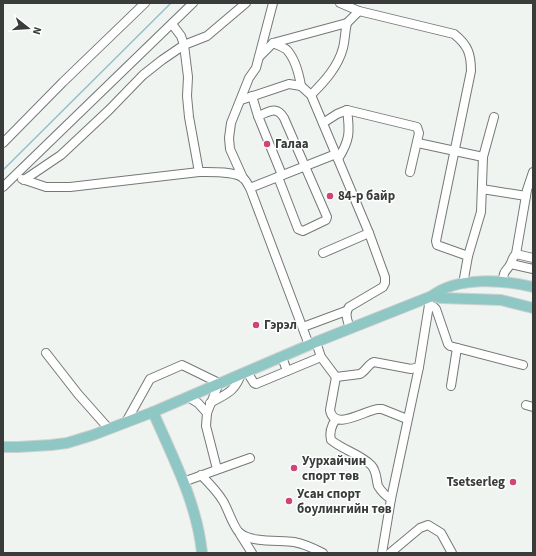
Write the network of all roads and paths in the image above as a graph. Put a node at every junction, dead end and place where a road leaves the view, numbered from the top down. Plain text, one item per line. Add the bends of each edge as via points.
1 (145, 3) edge
2 (193, 3) edge
3 (246, 3) edge
4 (273, 3) edge
5 (340, 3) edge
6 (359, 12) junction
7 (347, 23) junction
8 (172, 24) junction
9 (273, 43) junction
10 (184, 45) junction
11 (259, 57) junction
12 (301, 86) junction
13 (311, 95) junction
14 (252, 96) junction
15 (241, 100) junction
16 (347, 110) junction
17 (258, 116) junction
18 (494, 117) dead end
19 (323, 123) junction
20 (3, 143) edge
21 (418, 143) junction
22 (455, 151) junction
23 (337, 156) junction
24 (484, 157) junction
25 (305, 166) junction
26 (199, 172) junction
27 (410, 172) dead end
28 (533, 172) edge
29 (14, 176) junction
30 (280, 176) junction
31 (243, 178) junction
32 (24, 180) junction
33 (3, 187) edge
34 (250, 188) junction
35 (482, 189) junction
36 (528, 192) edge
37 (369, 233) junction
38 (323, 253) dead end
39 (516, 254) junction
40 (468, 256) junction
41 (533, 258) edge
42 (511, 264) junction
43 (533, 269) edge
44 (503, 282) junction
45 (463, 284) junction
46 (533, 288) edge
47 (430, 300) junction
48 (533, 308) edge
49 (346, 311) junction
50 (303, 327) junction
51 (350, 329) junction
52 (313, 344) junction
53 (457, 348) junction
54 (46, 353) dead end
55 (282, 357) junction
56 (321, 357) junction
57 (523, 366) dead end
58 (419, 367) junction
59 (287, 371) junction
60 (244, 373) junction
61 (336, 377) junction
62 (219, 383) junction
63 (451, 386) dead end
64 (188, 397) junction
65 (210, 403) junction
66 (153, 412) junction
67 (207, 413) junction
68 (336, 419) junction
69 (408, 419) junction
70 (126, 422) junction
71 (109, 429) junction
72 (3, 447) edge
73 (250, 458) dead end
74 (217, 469) junction
75 (201, 475) junction
76 (183, 482) junction
77 (391, 500) junction
78 (239, 533) junction
79 (202, 553) edge
80 (252, 553) edge
81 (323, 553) edge
82 (382, 553) edge
83 (390, 553) edge
84 (452, 553) edge

1 - 20 street
2 - 8 street
3 - 10 street via 207,36
4 - 11 street
5 - 6 street
6 - 7 street
6 - 22 street via 454,34 462,40 471,59 471,71
7 - 9 street
7 - 13 street via 343,48 334,67
8 - 10 street
8 - 29 street
9 - 11 street
9 - 12 street via 286,50 292,59
10 - 26 street via 189,117
10 - 32 street via 143,75 62,155
11 - 15 street
12 - 13 street
12 - 14 street via 289,84
13 - 19 street
14 - 15 street
14 - 17 street
15 - 31 street via 231,123 229,138 230,149
16 - 19 street
16 - 21 street via 414,126 419,129
16 - 23 street via 348,140 345,148
17 - 25 street via 272,110 280,112
17 - 30 street
18 - 24 street
19 - 23 street
21 - 22 street
21 - 27 street
22 - 24 street
22 - 40 street via 436,241 443,248
23 - 25 street
23 - 37 street
24 - 35 street
25 - 30 street
25 - 30 street via 327,219 303,231 298,229
26 - 31 street via 219,172
26 - 32 street via 70,187 46,187
28 - 36 street
29 - 32 street
29 - 33 street
30 - 34 street
31 - 34 street
34 - 50 street
35 - 36 street
35 - 40 street via 481,212
36 - 39 street
37 - 38 street
37 - 49 street via 384,271 385,283 383,287
39 - 41 street
39 - 42 street
40 - 45 street
42 - 43 street
42 - 44 street via 505,270
44 - 45 main road
44 - 46 main road
45 - 47 main road via 438,292
47 - 48 main road via 501,300
47 - 51 main road
47 - 53 street via 436,309 448,344
47 - 58 street
49 - 50 street
49 - 51 street
50 - 52 street
51 - 52 main road
52 - 55 main road
52 - 56 street
53 - 57 street
53 - 63 street
54 - 71 street
55 - 59 street
55 - 60 main road
56 - 59 street
56 - 61 street
58 - 61 street via 411,369 374,362 360,374
58 - 69 street
59 - 60 street via 256,384
60 - 62 main road
60 - 65 street via 231,391
61 - 68 street via 330,410
62 - 64 main road
62 - 65 street
62 - 70 street via 182,365 150,379
64 - 66 main road
64 - 67 street
65 - 67 street
66 - 70 main road
66 - 76 main road
67 - 74 street via 206,426
68 - 69 street via 343,421 378,409
68 - 77 street via 332,424 331,440 372,466 378,486
69 - 77 street
70 - 71 main road
71 - 72 main road via 67,442 34,447
73 - 74 street
74 - 75 street
75 - 76 street
75 - 78 street via 215,488
76 - 79 main road via 196,518
77 - 82 street
78 - 80 street
78 - 81 street via 248,537 308,545
83 - 84 street via 420,528 428,525 441,533

